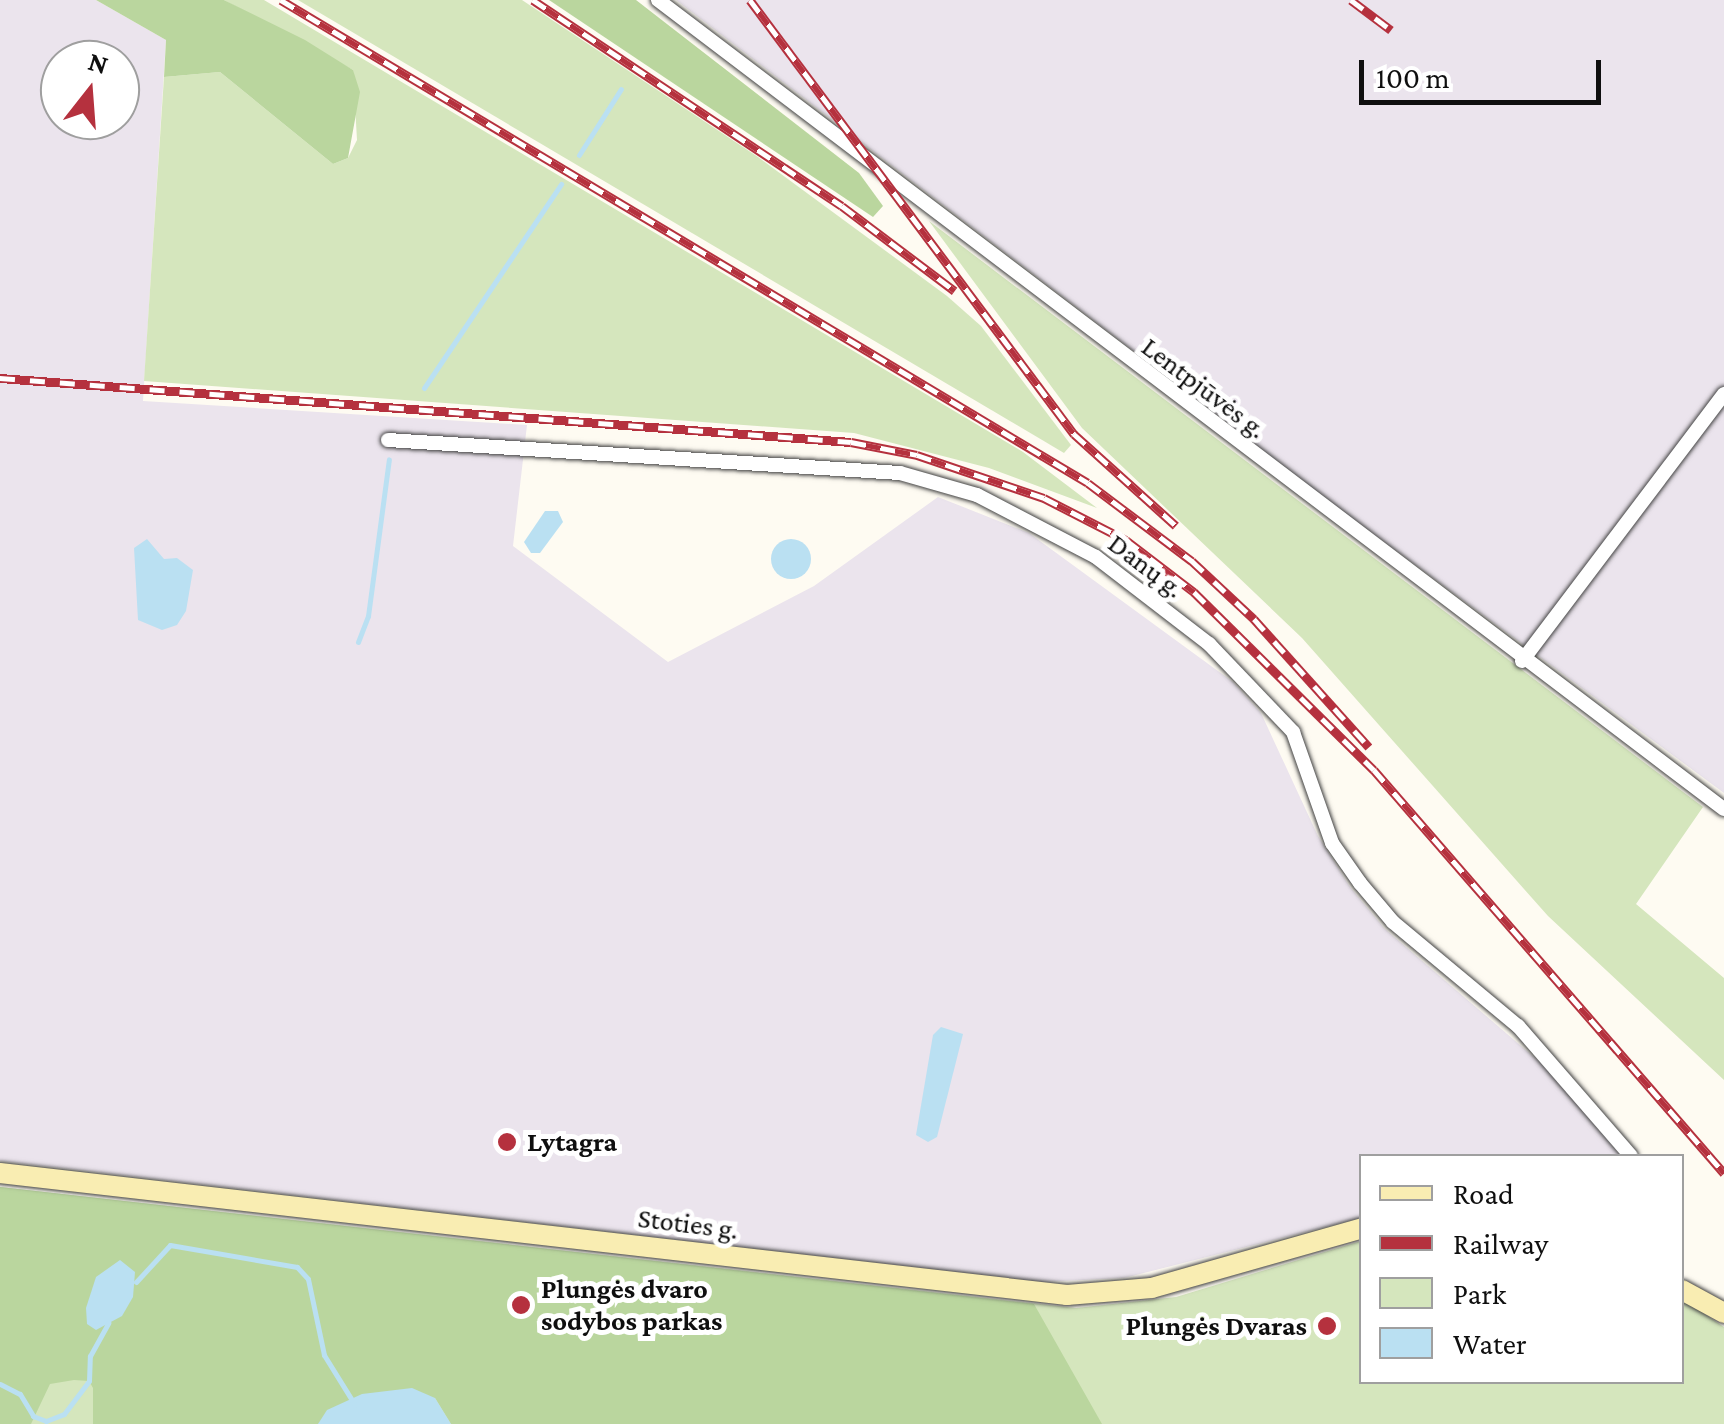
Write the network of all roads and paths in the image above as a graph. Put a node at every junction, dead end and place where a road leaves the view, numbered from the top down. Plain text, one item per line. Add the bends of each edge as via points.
1 (658, 0) edge
2 (1724, 394) edge
3 (388, 440) dead end
4 (1522, 661) junction
5 (1724, 808) edge
6 (1630, 1154) edge
7 (0, 1172) edge
8 (1359, 1229) edge
9 (1684, 1291) edge
10 (1724, 1313) edge

1 - 4 street, Lentpjūvės g.
2 - 4 street
3 - 6 street, Danų g. via 900,473 978,495 1096,557 1208,644 1293,732 1332,843 1360,883 1393,922 1518,1026
4 - 5 street, Lentpjūvės g.
7 - 8 main road, Stoties g. via 1067,1295 1152,1288
9 - 10 main road

